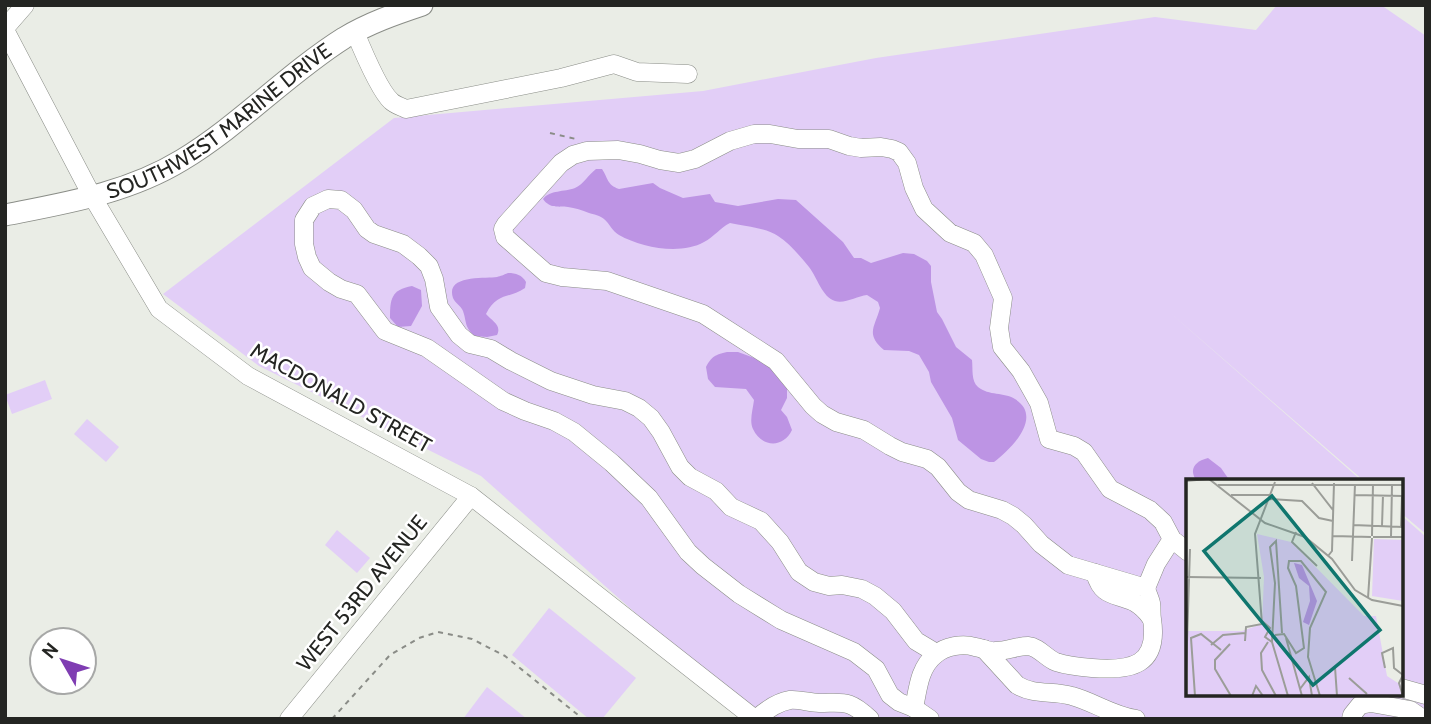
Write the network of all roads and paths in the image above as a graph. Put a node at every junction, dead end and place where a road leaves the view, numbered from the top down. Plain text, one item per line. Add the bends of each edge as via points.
1 (25, 5) edge
2 (422, 5) edge
3 (5, 29) edge
4 (355, 32) junction
5 (688, 74) dead end
6 (550, 133) dead end
7 (582, 152) junction
8 (92, 197) junction
9 (5, 215) edge
10 (471, 496) junction
11 (1172, 539) junction
12 (1186, 550) edge
13 (1095, 573) junction
14 (1146, 588) junction
15 (1151, 618) junction
16 (984, 649) junction
17 (936, 653) junction
18 (1403, 689) edge
19 (1426, 695) edge
20 (914, 708) junction
21 (289, 719) edge
22 (332, 719) edge
23 (583, 719) edge
24 (755, 719) edge
25 (870, 719) edge
26 (930, 719) edge
27 (1136, 719) edge
28 (1351, 719) edge
29 (1423, 719) edge

1 - 3 street
2 - 4 main road, SOUTHWEST MARINE DRIVE
3 - 8 street, MACDONALD STREET
4 - 5 street via 385,93 406,109 614,64 637,72
4 - 8 main road, SOUTHWEST MARINE DRIVE via 183,160 138,183
6 - 7 path via 575,138
7 - 11 street via 618,150 678,163 730,141 770,134 898,152 907,163 924,209 984,255 1003,299 1002,347 1039,403 1049,439 1084,452 1111,489 1150,510
7 - 13 street via 561,163 503,229 505,237 546,273 607,281 703,314 776,361 822,414 927,459 969,500 1013,516 1068,565
8 - 9 main road, SOUTHWEST MARINE DRIVE
8 - 10 street, MACDONALD STREET via 159,309 248,376
10 - 21 street, WEST 53RD AVENUE
10 - 24 street, MACDONALD STREET
11 - 12 street
11 - 14 street
13 - 14 street
13 - 15 street via 1107,592 1134,602
14 - 15 street
15 - 16 street via 1151,648 1139,664 1128,668 1068,666 1027,646 995,652
16 - 17 street via 952,646
16 - 27 street via 1023,689 1069,695
17 - 20 street via 919,680
17 - 20 street via 916,641 875,596 862,589 814,582 799,572 761,521 731,506 680,467 661,432 639,408 551,381 491,349 470,344 439,307 429,266 419,256 404,244 367,229 341,200 328,199 313,206 304,220 304,243 312,268 341,289 357,294 385,331 427,348 503,401 574,432 649,499 703,566 781,620 854,652 876,669 890,695
18 - 19 street
20 - 26 street
22 - 23 path via 390,655 438,632 472,639 505,656
24 - 25 street via 790,700 845,702
28 - 29 street via 1360,705 1371,703 1410,710

